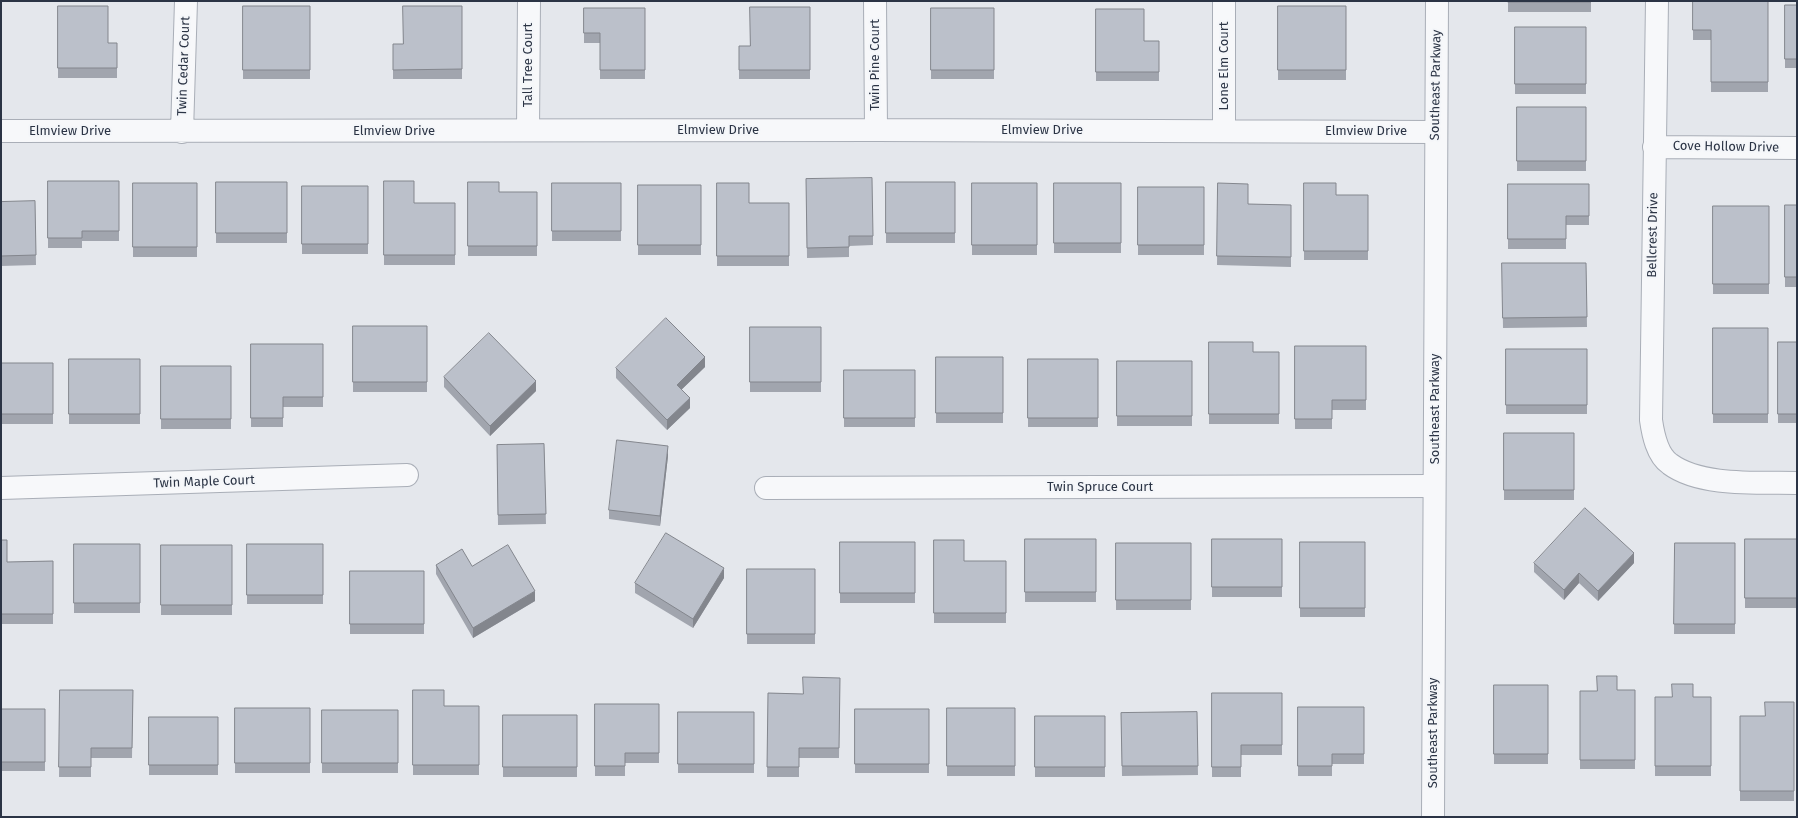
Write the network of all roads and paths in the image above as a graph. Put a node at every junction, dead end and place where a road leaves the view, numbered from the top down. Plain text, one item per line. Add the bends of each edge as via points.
1 (186, 1) edge
2 (529, 1) edge
3 (875, 1) edge
4 (1224, 1) edge
5 (1437, 1) edge
6 (1657, 1) edge
7 (528, 130) junction
8 (876, 130) junction
9 (1, 131) edge
10 (1224, 131) junction
11 (182, 132) junction
12 (1435, 132) junction
13 (1654, 146) junction
14 (1797, 148) edge
15 (407, 475) dead end
16 (1797, 483) edge
17 (1434, 486) junction
18 (1, 488) edge
19 (766, 488) dead end
20 (1433, 817) edge

1 - 11 street, Twin Cedar Court
2 - 7 street, Tall Tree Court
3 - 8 street, Twin Pine Court
4 - 10 street, Lone Elm Court
5 - 12 street, Southeast Parkway
6 - 13 street, Bellcrest Drive
7 - 8 street, Elmview Drive
7 - 11 street, Elmview Drive
8 - 10 street, Elmview Drive
9 - 11 street, Elmview Drive
10 - 12 street, Elmview Drive
12 - 17 street, Southeast Parkway
13 - 14 street, Cove Hollow Drive
13 - 16 street, Bellcrest Drive via 1651,420 1660,452 1669,464 1715,480
15 - 18 street, Twin Maple Court
17 - 19 street, Twin Spruce Court
17 - 20 street, Southeast Parkway

